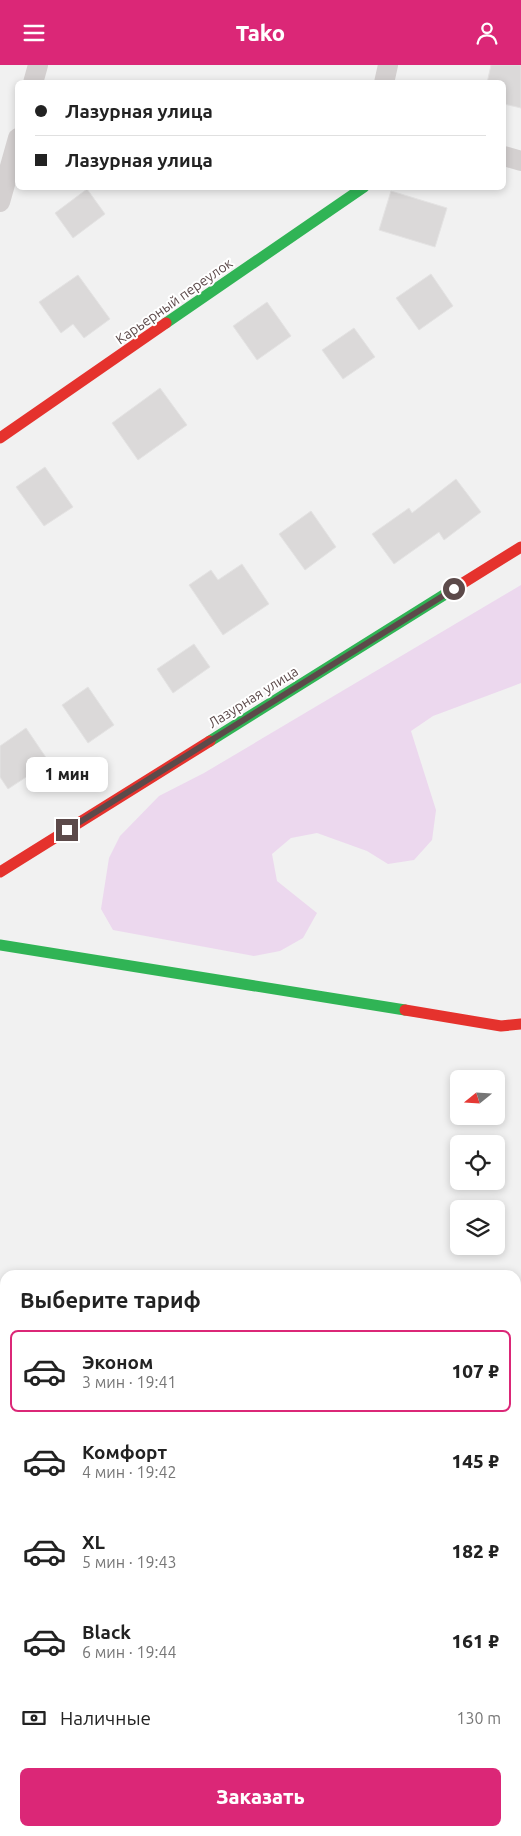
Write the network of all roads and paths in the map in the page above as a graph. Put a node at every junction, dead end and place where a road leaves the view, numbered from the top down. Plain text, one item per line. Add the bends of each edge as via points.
1 (38, 65) edge
2 (388, 65) edge
3 (34, 80) edge
4 (385, 80) edge
5 (15, 149) edge
6 (506, 157) edge
7 (521, 161) edge
8 (360, 190) edge
9 (0, 202) edge
10 (0, 438) edge
11 (521, 547) edge
12 (0, 872) edge
13 (0, 945) edge
14 (521, 1025) edge

1 - 3 street
2 - 4 street
5 - 9 street
6 - 7 street
8 - 10 street, Карьерный переулок
11 - 12 street, Лазурная улица
13 - 14 street via 501,1025

